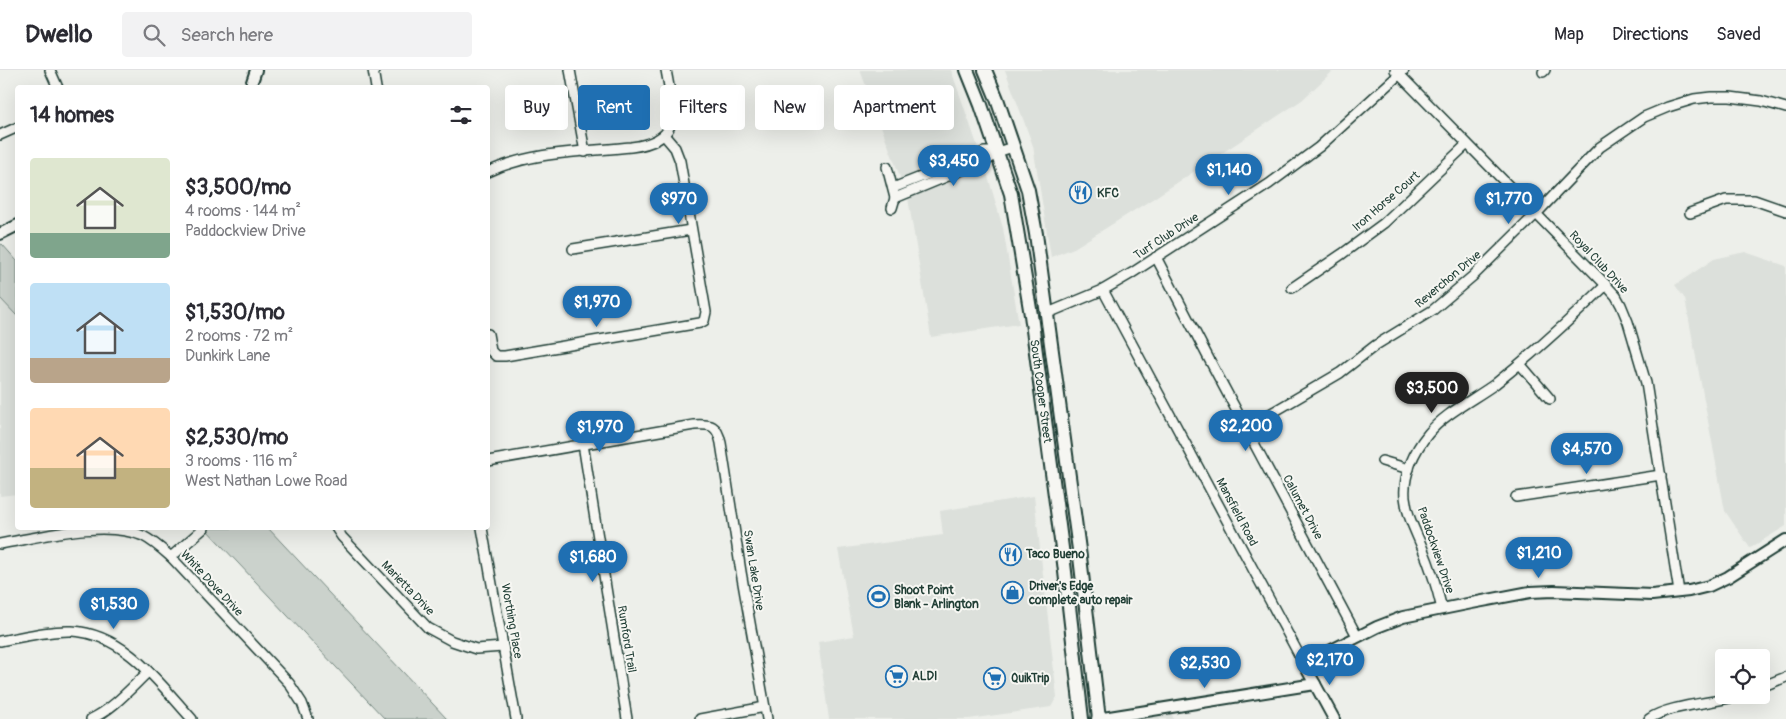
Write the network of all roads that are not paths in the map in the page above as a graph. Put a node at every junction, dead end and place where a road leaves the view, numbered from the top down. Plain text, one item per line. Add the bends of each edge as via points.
1 (50, 70) edge
2 (256, 70) edge
3 (373, 70) edge
4 (570, 70) edge
5 (666, 70) edge
6 (967, 70) edge
7 (985, 70) edge
8 (1399, 72) edge
9 (57, 85) edge
10 (251, 85) edge
11 (376, 85) edge
12 (1786, 108) edge
13 (15, 128) edge
14 (0, 135) edge
15 (664, 135) junction
16 (1467, 144) junction
17 (1013, 147) junction
18 (585, 152) junction
19 (997, 152) junction
20 (887, 167) dead end
21 (490, 171) edge
22 (894, 193) junction
23 (892, 208) dead end
24 (1786, 211) edge
25 (1690, 213) dead end
26 (1536, 214) junction
27 (15, 227) edge
28 (692, 230) junction
29 (0, 234) edge
30 (573, 249) dead end
31 (1156, 257) junction
32 (1606, 285) junction
33 (1292, 288) dead end
34 (1103, 290) junction
35 (1048, 312) junction
36 (490, 345) edge
37 (1520, 364) junction
38 (1550, 399) dead end
39 (1246, 428) junction
40 (583, 444) junction
41 (1382, 461) dead end
42 (490, 462) edge
43 (1409, 469) junction
44 (1660, 475) junction
45 (1516, 497) dead end
46 (1072, 499) junction
47 (1056, 501) junction
48 (84, 530) edge
49 (115, 530) edge
50 (202, 530) edge
51 (337, 530) edge
52 (482, 530) edge
53 (1786, 541) edge
54 (0, 544) edge
55 (171, 557) junction
56 (1679, 592) junction
57 (1442, 609) junction
58 (1357, 636) junction
59 (0, 641) edge
60 (503, 647) junction
61 (1304, 664) junction
62 (148, 672) junction
63 (1786, 678) edge
64 (1315, 684) junction
65 (1770, 684) edge
66 (1715, 703) edge
67 (765, 708) junction
68 (90, 719) edge
69 (192, 719) edge
70 (308, 719) edge
71 (516, 719) edge
72 (627, 719) edge
73 (700, 719) edge
74 (767, 719) edge
75 (1082, 719) edge
76 (1099, 719) edge
77 (1334, 719) edge
78 (1649, 719) edge

1 - 9 street
2 - 10 street
3 - 11 street
4 - 18 street
5 - 15 street via 673,111 670,128
6 - 19 main road, South Cooper Street
7 - 17 main road, South Cooper Street
8 - 16 street, Royal Club Drive
8 - 31 street, Turf Club Drive via 1305,157
12 - 26 street, Reverchon Drive via 1730,97 1711,97 1660,110 1600,147
13 - 14 street
15 - 18 street via 646,145
15 - 28 street via 680,161
16 - 26 street, Royal Club Drive
16 - 33 street, Iron Horse Court via 1384,223
17 - 19 street
17 - 35 main road, South Cooper Street via 1028,190
18 - 21 street via 528,157
19 - 22 street via 984,152
19 - 47 main road, South Cooper Street via 1011,194 1019,237
20 - 22 street
22 - 23 street
24 - 25 street via 1754,200 1726,200
26 - 32 street, Royal Club Drive
26 - 39 street, Reverchon Drive via 1433,310 1376,345 1340,373
27 - 29 street
28 - 30 street
28 - 36 street via 706,312 704,321 505,356 496,356
31 - 34 street, Turf Club Drive
31 - 39 street, Calumet Drive
32 - 37 street, Paddockview Drive
32 - 44 street, Royal Club Drive via 1621,305 1646,383
34 - 35 street, Turf Club Drive
34 - 61 street, Mansfield Road
35 - 46 main road, South Cooper Street
37 - 38 street
37 - 43 street, Paddockview Drive via 1429,433 1416,450
39 - 58 street, Calumet Drive
40 - 42 street
40 - 67 street, Swan Lake Drive via 694,425 714,426 721,443
40 - 72 street, Rumford Trail
41 - 43 street
43 - 57 street, Paddockview Drive via 1405,495 1408,512 1436,584
44 - 45 street
44 - 56 street, Royal Club Drive
46 - 47 main road
46 - 76 main road, South Cooper Street
47 - 75 main road, South Cooper Street
48 - 54 street, White Dove Drive
49 - 55 street, White Dove Drive via 141,535
50 - 55 street
51 - 60 street, Marietta Drive via 428,628 476,649
52 - 60 street, Worthing Place
53 - 56 street via 1728,578
55 - 70 street, White Dove Drive via 289,683
56 - 57 street via 1652,595 1530,592
57 - 58 street via 1403,617
58 - 61 street
59 - 62 street via 71,631 93,634 113,642
60 - 71 street, Worthing Place
61 - 64 street, Mansfield Road
62 - 68 street via 116,702
62 - 69 street
63 - 65 street
64 - 76 street
64 - 77 street, Mansfield Road
66 - 78 street via 1662,712
67 - 73 street
67 - 74 street, Swan Lake Drive

